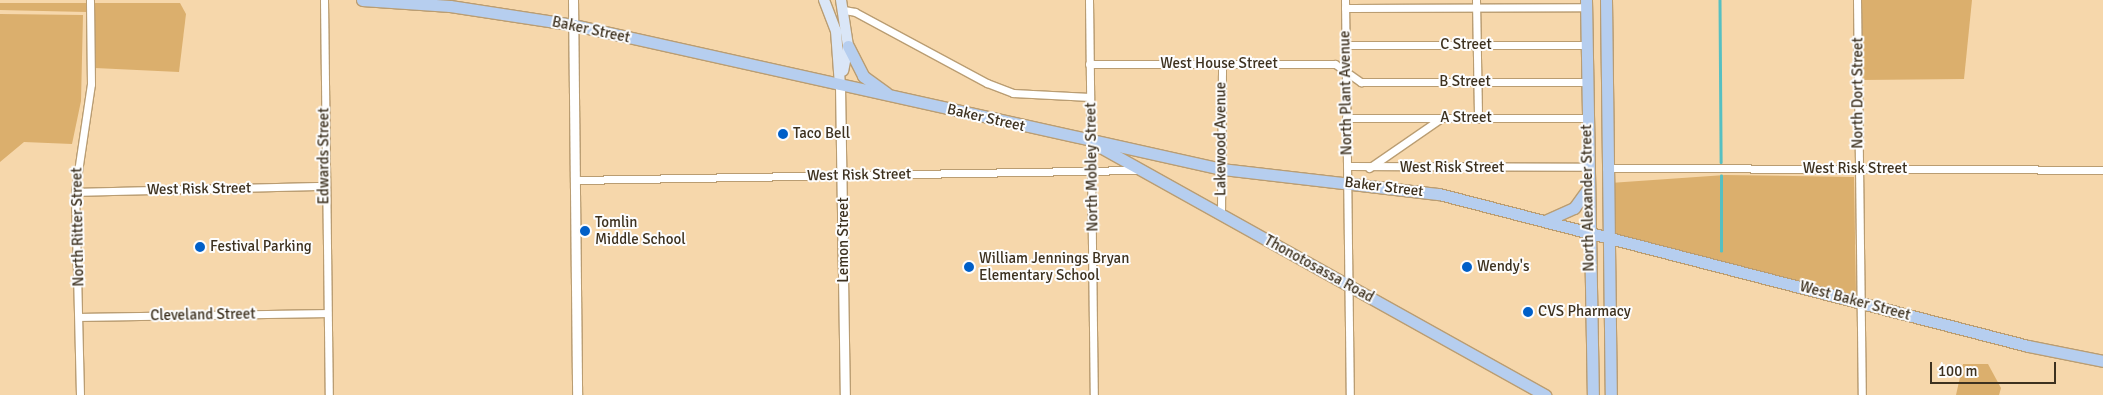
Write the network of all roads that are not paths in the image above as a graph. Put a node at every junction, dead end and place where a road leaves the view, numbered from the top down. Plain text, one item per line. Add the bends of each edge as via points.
1 (90, 0) edge
2 (324, 0) edge
3 (362, 0) edge
4 (573, 0) edge
5 (824, 0) edge
6 (830, 0) edge
7 (1089, 0) edge
8 (1345, 0) edge
9 (1606, 0) edge
10 (1857, 0) edge
11 (1586, 3) edge
12 (1476, 4) edge
13 (843, 5) edge
14 (1345, 8) junction
15 (574, 25) junction
16 (836, 31) junction
17 (1345, 45) junction
18 (1477, 45) junction
19 (1587, 45) junction
20 (848, 46) junction
21 (1090, 64) junction
22 (1222, 64) junction
23 (1346, 72) junction
24 (1478, 82) junction
25 (1587, 82) junction
26 (840, 85) junction
27 (889, 95) junction
28 (1090, 96) junction
29 (1346, 118) junction
30 (1441, 118) junction
31 (1478, 118) junction
32 (1587, 118) junction
33 (1093, 143) junction
34 (1347, 166) junction
35 (1588, 167) junction
36 (1369, 168) junction
37 (1606, 168) junction
38 (1222, 169) junction
39 (1141, 170) junction
40 (1859, 170) junction
41 (2103, 170) edge
42 (1094, 171) junction
43 (844, 175) junction
44 (576, 180) junction
45 (1348, 182) junction
46 (324, 186) junction
47 (1588, 190) junction
48 (74, 192) junction
49 (1221, 214) junction
50 (1548, 220) junction
51 (1588, 231) junction
52 (1608, 237) junction
53 (1348, 285) junction
54 (1860, 303) junction
55 (327, 313) junction
56 (80, 317) junction
57 (2103, 361) edge
58 (80, 395) edge
59 (329, 395) edge
60 (577, 395) edge
61 (845, 395) edge
62 (1094, 395) edge
63 (1350, 395) edge
64 (1545, 395) edge
65 (1593, 395) edge
66 (1611, 395) edge
67 (1862, 395) edge

1 - 48 street, North Ritter Street via 90,93
2 - 46 street, Edwards Street
3 - 15 main road, Baker Street via 450,6
4 - 15 street
5 - 16 main road
6 - 13 main road
7 - 21 street, North Mobley Street
8 - 14 street, North Plant Avenue
9 - 37 main road, North Alexander Street
10 - 40 street, North Dort Street
11 - 12 street
11 - 19 main road, North Alexander Street
12 - 14 street
12 - 18 street
13 - 16 main road
13 - 20 main road
13 - 28 street via 1004,90 1037,96
14 - 17 street, North Plant Avenue
15 - 26 main road, Baker Street
15 - 44 street
16 - 26 main road
17 - 18 street, C Street
17 - 23 street, North Plant Avenue
18 - 19 street, C Street
18 - 24 street
19 - 25 main road, North Alexander Street
20 - 26 main road
20 - 27 main road via 863,76
21 - 22 street, West House Street
21 - 28 street, North Mobley Street
22 - 23 street, West House Street via 1335,64
22 - 38 street, Lakewood Avenue
23 - 24 street, B Street via 1361,82
23 - 29 street, North Plant Avenue
24 - 25 street, B Street
24 - 31 street
25 - 32 main road, North Alexander Street
26 - 27 main road, Baker Street
26 - 43 street, Lemon Street
27 - 33 main road, Baker Street
28 - 33 street, North Mobley Street
29 - 30 street, A Street
29 - 34 street, North Plant Avenue
30 - 31 street, A Street
30 - 36 street
31 - 32 street, A Street
32 - 35 main road, North Alexander Street
33 - 38 main road, Baker Street
33 - 39 main road, Thonotosassa Road
33 - 42 street, North Mobley Street
34 - 36 street, West Risk Street
34 - 45 street, North Plant Avenue
35 - 36 street, West Risk Street
35 - 47 main road, North Alexander Street
37 - 40 street, West Risk Street
37 - 52 main road, North Alexander Street
38 - 45 main road, Baker Street
38 - 49 street, Lakewood Avenue
39 - 42 street, West Risk Street
39 - 49 main road, Thonotosassa Road
40 - 41 street, West Risk Street
40 - 54 street, North Dort Street
42 - 43 street, West Risk Street
42 - 62 street, North Mobley Street
43 - 44 street, West Risk Street
43 - 61 street, Lemon Street
44 - 60 street
45 - 50 main road, Baker Street via 1439,194
45 - 53 street, North Plant Avenue
46 - 48 street, West Risk Street
46 - 55 street, Edwards Street
47 - 50 main road via 1574,208
47 - 51 main road, North Alexander Street
48 - 56 street, North Ritter Street
49 - 53 main road, Thonotosassa Road
50 - 51 main road, Baker Street
51 - 52 main road, Baker Street
51 - 65 main road, North Alexander Street
52 - 54 main road, West Baker Street
52 - 66 main road, North Alexander Street
53 - 63 street, North Plant Avenue
53 - 64 main road, Thonotosassa Road
54 - 57 main road, West Baker Street
54 - 67 street, North Dort Street
55 - 56 street, Cleveland Street
55 - 59 street, Edwards Street
56 - 58 street, North Ritter Street

